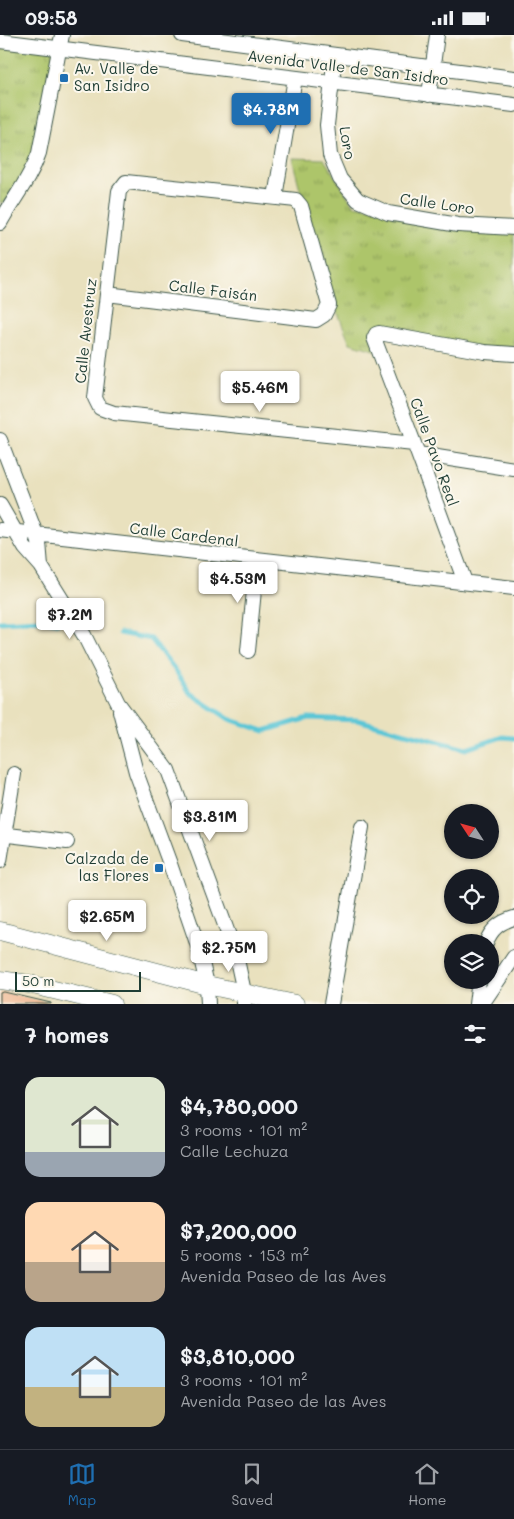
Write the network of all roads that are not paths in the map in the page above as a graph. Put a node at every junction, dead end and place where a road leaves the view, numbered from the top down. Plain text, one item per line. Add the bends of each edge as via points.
1 (182, 35) edge
2 (437, 35) edge
3 (0, 41) edge
4 (61, 42) edge
5 (335, 55) junction
6 (433, 67) junction
7 (295, 78) junction
8 (514, 78) edge
9 (331, 83) junction
10 (429, 95) junction
11 (514, 105) edge
12 (17, 196) junction
13 (275, 197) junction
14 (358, 200) joint
15 (0, 205) edge
16 (0, 223) edge
17 (514, 228) edge
18 (107, 293) junction
19 (316, 321) joint
20 (514, 354) edge
21 (0, 440) edge
22 (416, 449) junction
23 (514, 469) edge
24 (0, 505) edge
25 (0, 530) edge
26 (15, 532) junction
27 (37, 534) junction
28 (257, 560) junction
29 (41, 566) junction
30 (465, 583) junction
31 (514, 588) edge
32 (248, 651) dead end
33 (118, 703) junction
34 (14, 774) dead end
35 (362, 827) dead end
36 (3, 834) edge
37 (67, 842) dead end
38 (0, 861) edge
39 (514, 918) edge
40 (0, 931) edge
41 (491, 934) edge
42 (514, 957) edge
43 (0, 979) edge
44 (207, 985) junction
45 (478, 989) edge
46 (244, 998) edge
47 (112, 1004) edge
48 (208, 1004) edge
49 (295, 1004) edge
50 (330, 1004) edge
51 (476, 1004) edge
52 (482, 1004) edge

1 - 5 street, Avenida Valle de San Isidro
2 - 6 street
3 - 4 street, Avenida Valle de San Isidro
4 - 7 street, Avenida Valle de San Isidro
4 - 12 street via 39,153
5 - 6 street, Avenida Valle de San Isidro
5 - 9 street, Loro
6 - 8 street, Avenida Valle de San Isidro
6 - 10 street
7 - 9 street, Avenida Valle de San Isidro
7 - 13 street
9 - 10 street, Avenida Valle de San Isidro
9 - 14 street, Loro via 327,125 330,155 340,179
10 - 11 street, Avenida Valle de San Isidro
12 - 15 street
12 - 16 street
13 - 18 street, Calle Avestruz via 126,182 119,191
13 - 19 street, Calle Avestruz via 296,201 301,206 329,305
14 - 17 street, Calle Loro via 388,213 458,225
18 - 19 street, Calle Faisán
18 - 22 street, Calle Avestruz via 95,398 100,408 114,413
20 - 22 street, Calle Pavo Real via 376,334 374,339
21 - 27 street
22 - 23 street, Calle Avestruz
22 - 30 street, Calle Pavo Real
24 - 26 street
25 - 26 street, Calle Cardenal
26 - 27 street, Calle Cardenal
26 - 29 street
27 - 28 street, Calle Cardenal
27 - 29 street
28 - 30 street, Calle Cardenal
28 - 32 street
29 - 33 street via 84,635
30 - 31 street, Calle Cardenal
33 - 44 street via 136,772 199,949
33 - 46 street via 168,770 236,955
34 - 36 street
35 - 50 street
36 - 37 street
36 - 38 street
39 - 41 street via 499,923
40 - 44 street
42 - 52 street
43 - 47 street
44 - 46 street
44 - 48 street
45 - 51 street
46 - 49 street

